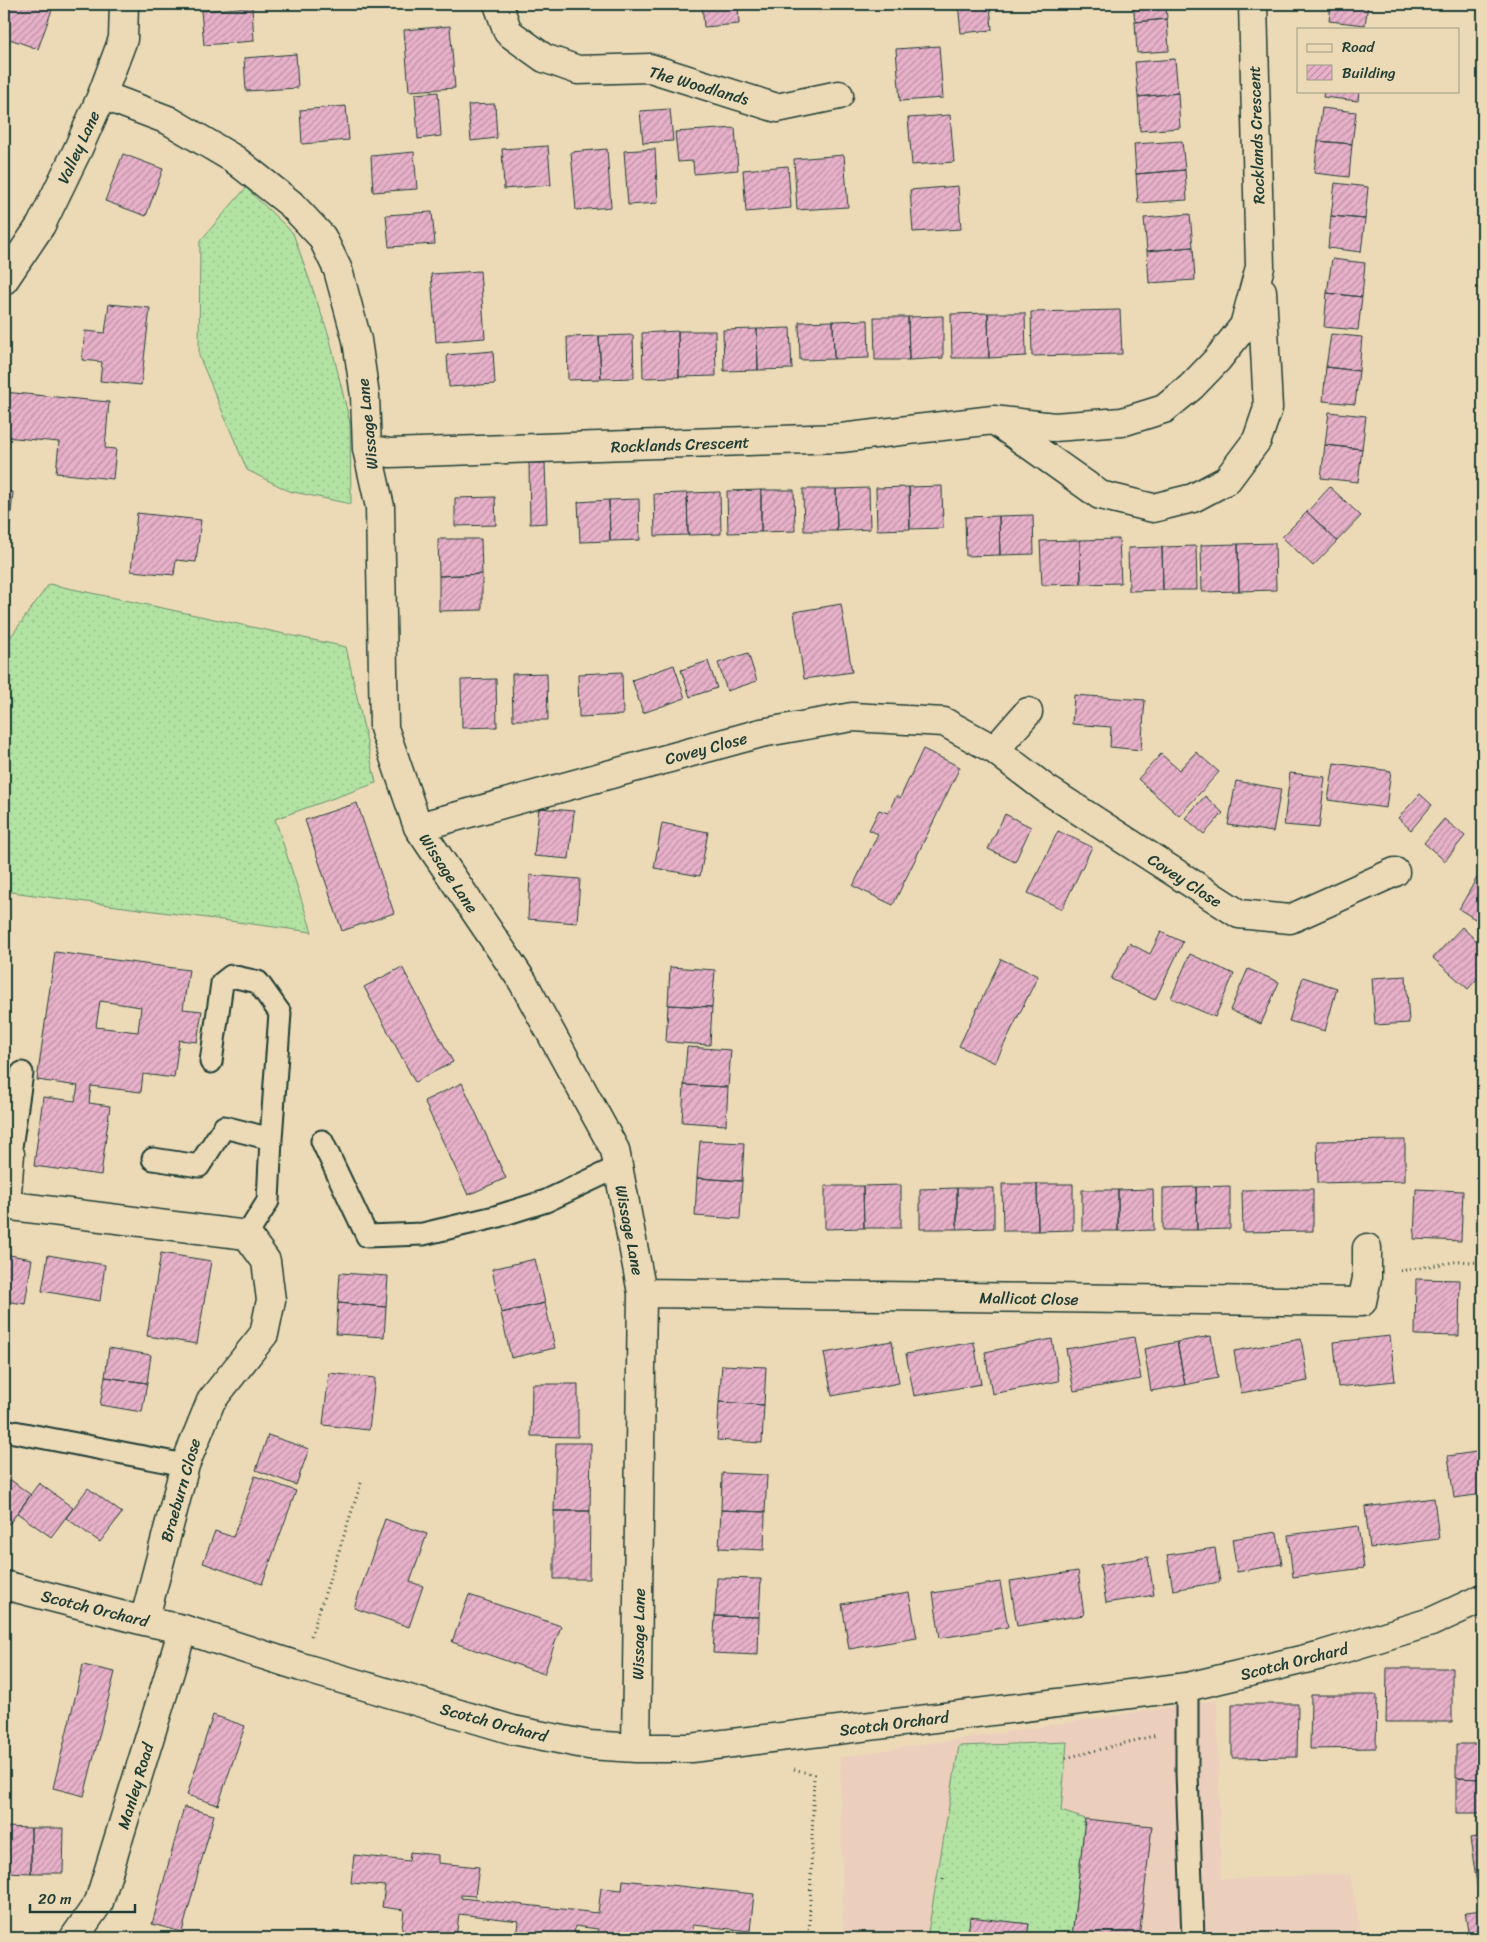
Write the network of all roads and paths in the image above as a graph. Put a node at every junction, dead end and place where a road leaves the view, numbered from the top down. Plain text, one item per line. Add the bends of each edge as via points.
1 (124, 4) edge
2 (498, 4) edge
3 (1253, 4) edge
4 (839, 95) dead end
5 (102, 96) junction
6 (1260, 267) junction
7 (4, 280) edge
8 (993, 420) junction
9 (367, 448) junction
10 (1028, 712) dead end
11 (995, 750) junction
12 (418, 827) junction
13 (1395, 872) dead end
14 (211, 1062) dead end
15 (22, 1073) dead end
16 (271, 1139) junction
17 (322, 1141) dead end
18 (10, 1154) joint
19 (154, 1159) dead end
20 (618, 1167) junction
21 (5, 1205) edge
22 (247, 1235) junction
23 (1367, 1248) dead end
24 (1483, 1263) edge
25 (1368, 1278) junction
26 (642, 1293) junction
27 (4, 1430) edge
28 (185, 1465) junction
29 (362, 1480) dead end
30 (4, 1585) edge
31 (1483, 1598) edge
32 (144, 1621) junction
33 (183, 1629) junction
34 (301, 1667) junction
35 (1187, 1687) junction
36 (1187, 1728) junction
37 (636, 1748) junction
38 (1066, 1758) dead end
39 (787, 1767) dead end
40 (944, 1874) dead end
41 (943, 1880) dead end
42 (74, 1938) edge
43 (809, 1938) edge
44 (1193, 1938) edge

1 - 5 street, Valley Lane via 123,40
2 - 4 street, The Woodlands via 508,32 544,58 578,70 650,68 778,108
3 - 6 street, Rocklands Crescent
5 - 7 street, Valley Lane via 41,225
5 - 9 street, Wissage Lane via 168,120 234,159 290,204 322,236 338,270 358,340
6 - 8 street, Rocklands Crescent via 1244,326 1191,387 1164,409 1122,422 1054,427
6 - 8 street, Rocklands Crescent via 1268,408 1257,440 1227,480 1192,498 1154,508 1100,495
8 - 9 street, Rocklands Crescent via 841,438 390,453
9 - 12 street, Wissage Lane via 380,507 384,728
10 - 11 street
11 - 12 street, Covey Close via 944,722 852,717 760,732
11 - 13 street, Covey Close via 1046,789 1238,914 1290,920
12 - 20 street, Wissage Lane via 523,982 616,1150
14 - 16 lane via 222,983 231,976 258,982 280,1012
15 - 18 lane
16 - 19 lane via 224,1128 199,1166
16 - 22 lane via 268,1201
17 - 20 lane via 367,1236 424,1234 495,1217 546,1201
18 - 21 street
20 - 26 street, Wissage Lane
21 - 22 street
22 - 28 street, Braeburn Close via 266,1261 271,1300 264,1334 211,1401
23 - 25 street, Mallicot Close
24 - 25 path via 1460,1261
25 - 26 street, Mallicot Close via 1362,1302
26 - 37 street, Wissage Lane
27 - 28 lane
28 - 32 street, Braeburn Close
29 - 34 path
30 - 32 street, Scotch Orchard
31 - 35 street, Scotch Orchard via 1431,1622 1322,1655
32 - 33 street, Scotch Orchard
33 - 34 street, Scotch Orchard
33 - 42 street, Manley Road via 99,1902
34 - 37 street, Scotch Orchard via 513,1730 588,1745
35 - 36 lane
35 - 37 street, Scotch Orchard via 691,1748
36 - 38 path
36 - 44 lane
39 - 43 path via 814,1775
40 - 41 path

